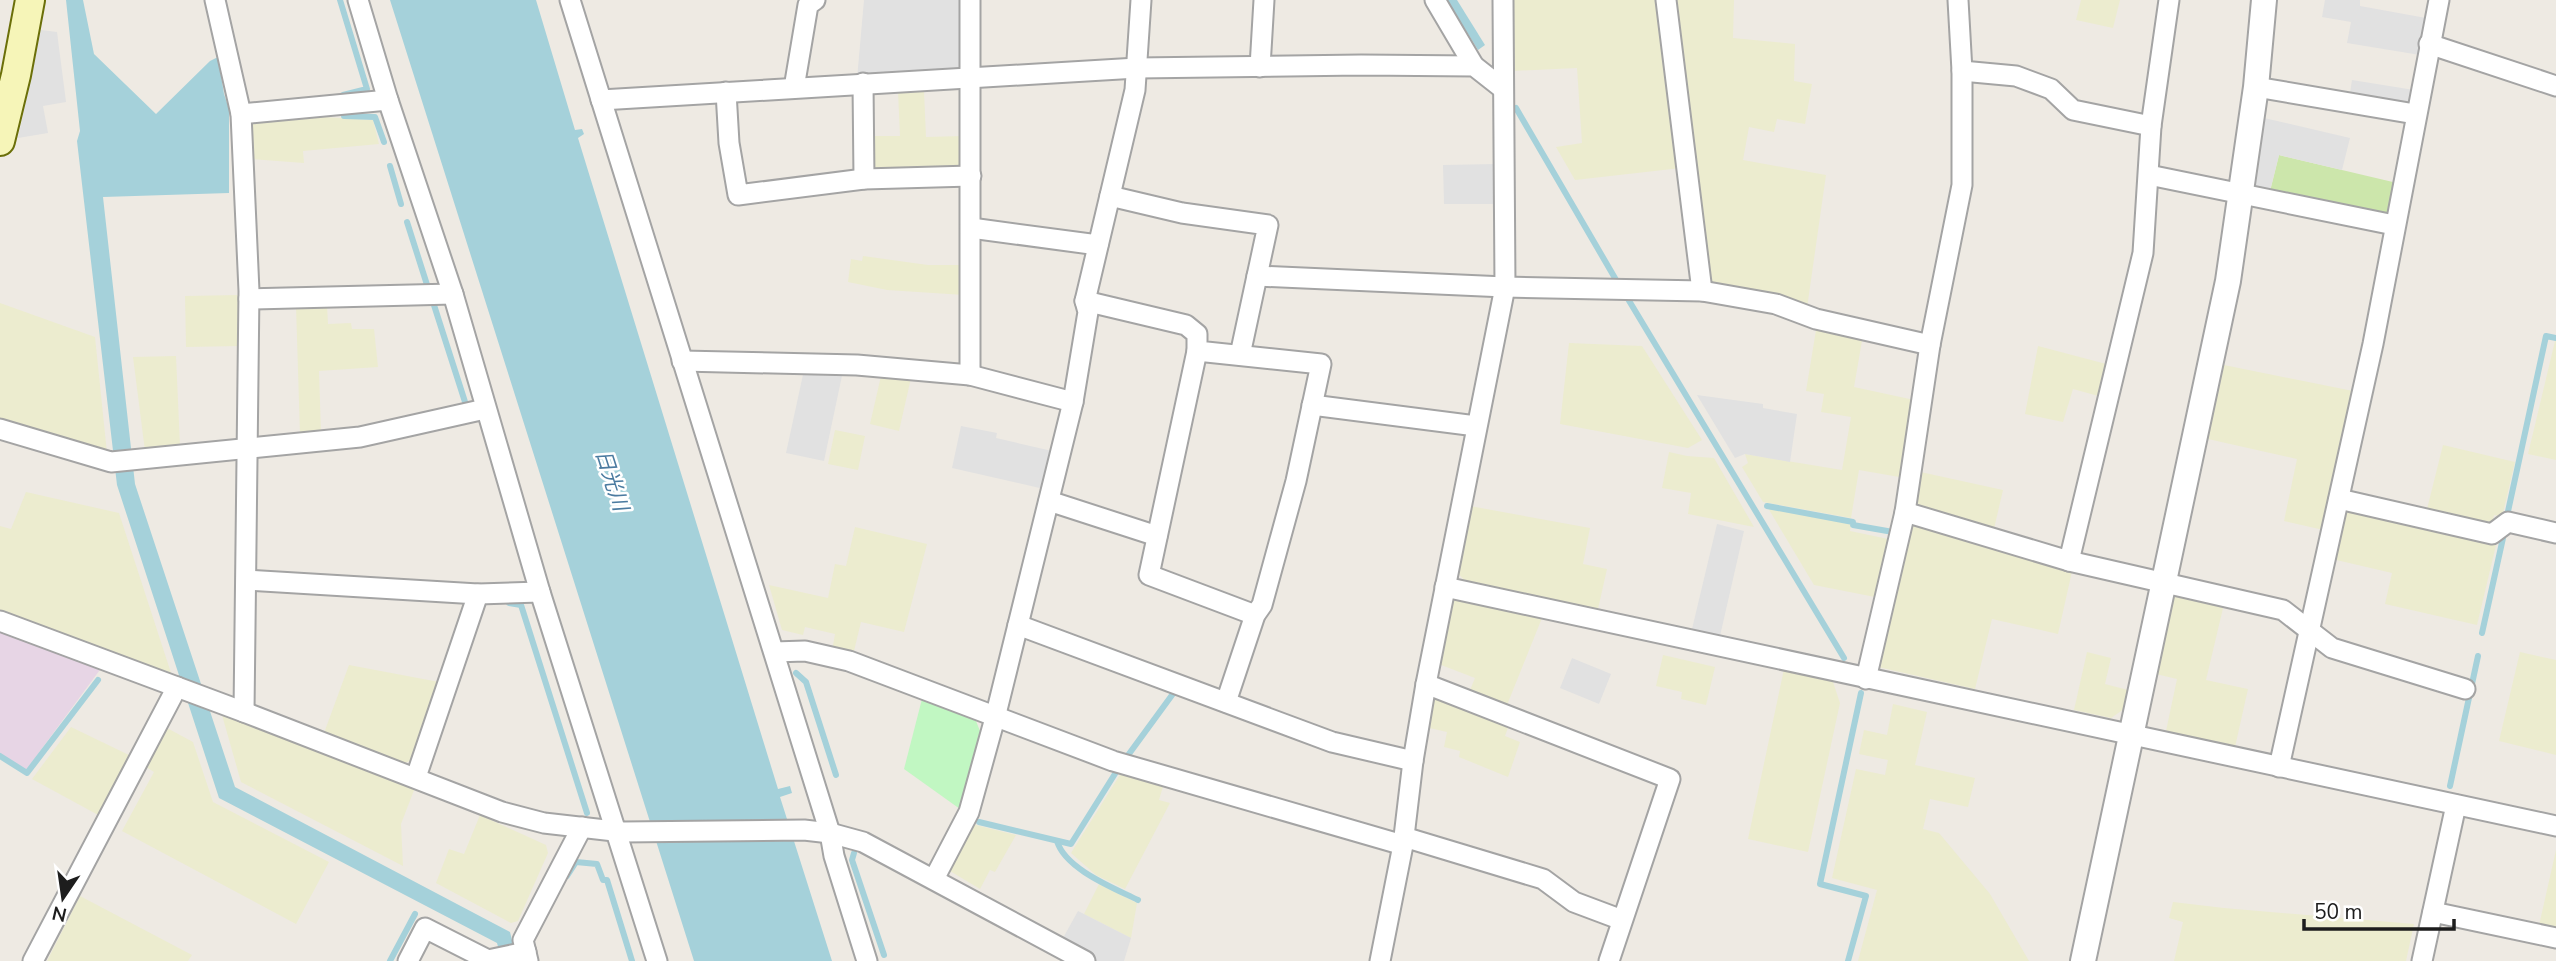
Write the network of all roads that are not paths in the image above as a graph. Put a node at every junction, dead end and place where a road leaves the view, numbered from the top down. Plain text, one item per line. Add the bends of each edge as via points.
1 (30, 0) edge
2 (215, 0) edge
3 (358, 0) edge
4 (570, 0) edge
5 (815, 0) edge
6 (970, 0) edge
7 (1141, 0) edge
8 (1264, 0) edge
9 (1435, 0) edge
10 (1503, 0) edge
11 (1666, 0) edge
12 (1958, 0) edge
13 (2169, 0) edge
14 (2264, 0) edge
15 (2439, 0) edge
16 (2429, 44) junction
17 (1260, 66) junction
18 (1474, 66) junction
19 (1137, 68) junction
20 (1962, 71) junction
21 (970, 77) junction
22 (863, 83) junction
23 (2556, 86) edge
24 (2256, 87) junction
25 (794, 88) junction
26 (1502, 88) junction
27 (726, 92) junction
28 (387, 100) junction
29 (601, 100) junction
30 (241, 114) junction
31 (2415, 114) junction
32 (2151, 126) junction
33 (0, 141) edge
34 (2149, 175) junction
35 (971, 176) junction
36 (864, 179) junction
37 (2242, 194) junction
38 (1110, 196) junction
39 (2394, 225) junction
40 (971, 228) junction
41 (1098, 245) junction
42 (1257, 276) junction
43 (1505, 287) junction
44 (1702, 291) junction
45 (453, 295) junction
46 (249, 299) junction
47 (1085, 301) junction
48 (1930, 345) junction
49 (1197, 351) junction
50 (1240, 355) junction
51 (682, 361) junction
52 (970, 375) junction
53 (1073, 402) junction
54 (1312, 405) junction
55 (485, 409) junction
56 (1476, 426) junction
57 (0, 429) edge
58 (248, 448) junction
59 (2339, 499) junction
60 (1049, 500) junction
61 (1905, 512) junction
62 (2556, 533) edge
63 (1157, 536) junction
64 (2070, 561) junction
65 (247, 580) junction
66 (2163, 582) junction
67 (1445, 587) junction
68 (540, 592) junction
69 (478, 594) junction
70 (1255, 615) junction
71 (0, 621) edge
72 (1018, 625) junction
73 (2309, 632) junction
74 (774, 652) junction
75 (1866, 679) junction
76 (1426, 684) junction
77 (180, 688) junction
78 (2465, 689) dead end
79 (1226, 702) junction
80 (244, 712) junction
81 (995, 718) junction
82 (2132, 735) junction
83 (1413, 761) junction
84 (2279, 767) junction
85 (416, 777) junction
86 (2456, 805) junction
87 (2556, 826) edge
88 (582, 827) junction
89 (619, 832) junction
90 (830, 833) junction
91 (1404, 841) junction
92 (934, 879) junction
93 (2433, 912) junction
94 (1622, 920) junction
95 (2556, 938) edge
96 (524, 955) edge
97 (33, 961) edge
98 (408, 961) edge
99 (657, 961) edge
100 (867, 961) edge
101 (1085, 961) edge
102 (1380, 961) edge
103 (1609, 961) edge
104 (2083, 961) edge
105 (2422, 961) edge

1 - 33 main road
2 - 30 street
3 - 28 street
4 - 29 street
5 - 25 street via 808,5
6 - 21 street
7 - 19 street
8 - 17 street
9 - 18 street
10 - 26 street
11 - 44 street
12 - 20 street
13 - 32 street
14 - 24 street
15 - 16 street
16 - 23 street
16 - 31 street
17 - 18 street
17 - 19 street
18 - 26 street
19 - 21 street
19 - 38 street
20 - 32 street via 2016,76 2051,89 2074,110
20 - 48 street via 1962,185
21 - 22 street
21 - 35 street
22 - 25 street
22 - 36 street
24 - 31 street
24 - 37 street
25 - 27 street
26 - 43 street
27 - 29 street
27 - 36 street via 738,195
28 - 30 street
28 - 45 street
29 - 51 street
30 - 46 street
31 - 39 street
32 - 34 street
34 - 37 street
34 - 64 street via 2143,253
35 - 36 street
35 - 40 street
37 - 39 street
37 - 66 street via 2228,281
38 - 41 street
38 - 42 street via 1182,213 1268,225
39 - 59 street
40 - 41 street
40 - 52 street
41 - 47 street
42 - 43 street
42 - 50 street
43 - 44 street
43 - 56 street
44 - 48 street via 1776,304 1816,319
45 - 46 street
45 - 55 street
46 - 58 street
47 - 49 street via 1186,325 1197,334
47 - 53 street via 1088,312
48 - 61 street
49 - 50 street
49 - 63 street
50 - 54 street via 1321,364
51 - 52 street via 857,365
51 - 74 street
52 - 53 street
53 - 60 street
54 - 56 street
54 - 70 street via 1296,481 1262,605
55 - 58 street via 360,437
55 - 68 street
56 - 67 street
57 - 58 street via 111,461
58 - 65 street
59 - 62 street via 2492,534 2508,522
59 - 73 street
60 - 63 street
60 - 72 street
61 - 64 street
61 - 75 street
63 - 70 street via 1149,575
64 - 66 street
65 - 69 street
65 - 80 street
66 - 73 street via 2283,610
66 - 82 street
67 - 75 street
67 - 76 street
68 - 69 street
68 - 89 street
69 - 85 street
70 - 79 street
71 - 77 street
72 - 79 street
72 - 81 street
73 - 78 street via 2332,648
73 - 84 street
74 - 81 street via 805,651 849,661
74 - 90 street
75 - 82 street
76 - 83 street
76 - 94 street via 1670,779
77 - 80 street
77 - 97 street
79 - 83 street via 1332,742
80 - 85 street
81 - 91 street via 1113,761
81 - 92 street via 969,812
82 - 84 street
82 - 104 street
83 - 91 street
84 - 86 street
85 - 88 street via 502,811 544,823
86 - 87 street
86 - 93 street
88 - 89 street
88 - 96 street via 523,940
89 - 90 street
89 - 99 street
90 - 92 street via 863,842
90 - 100 street
91 - 94 street via 1543,879 1574,902
91 - 102 street
92 - 101 street
93 - 95 street
93 - 105 street
94 - 103 street
96 - 98 street via 488,960 425,928

